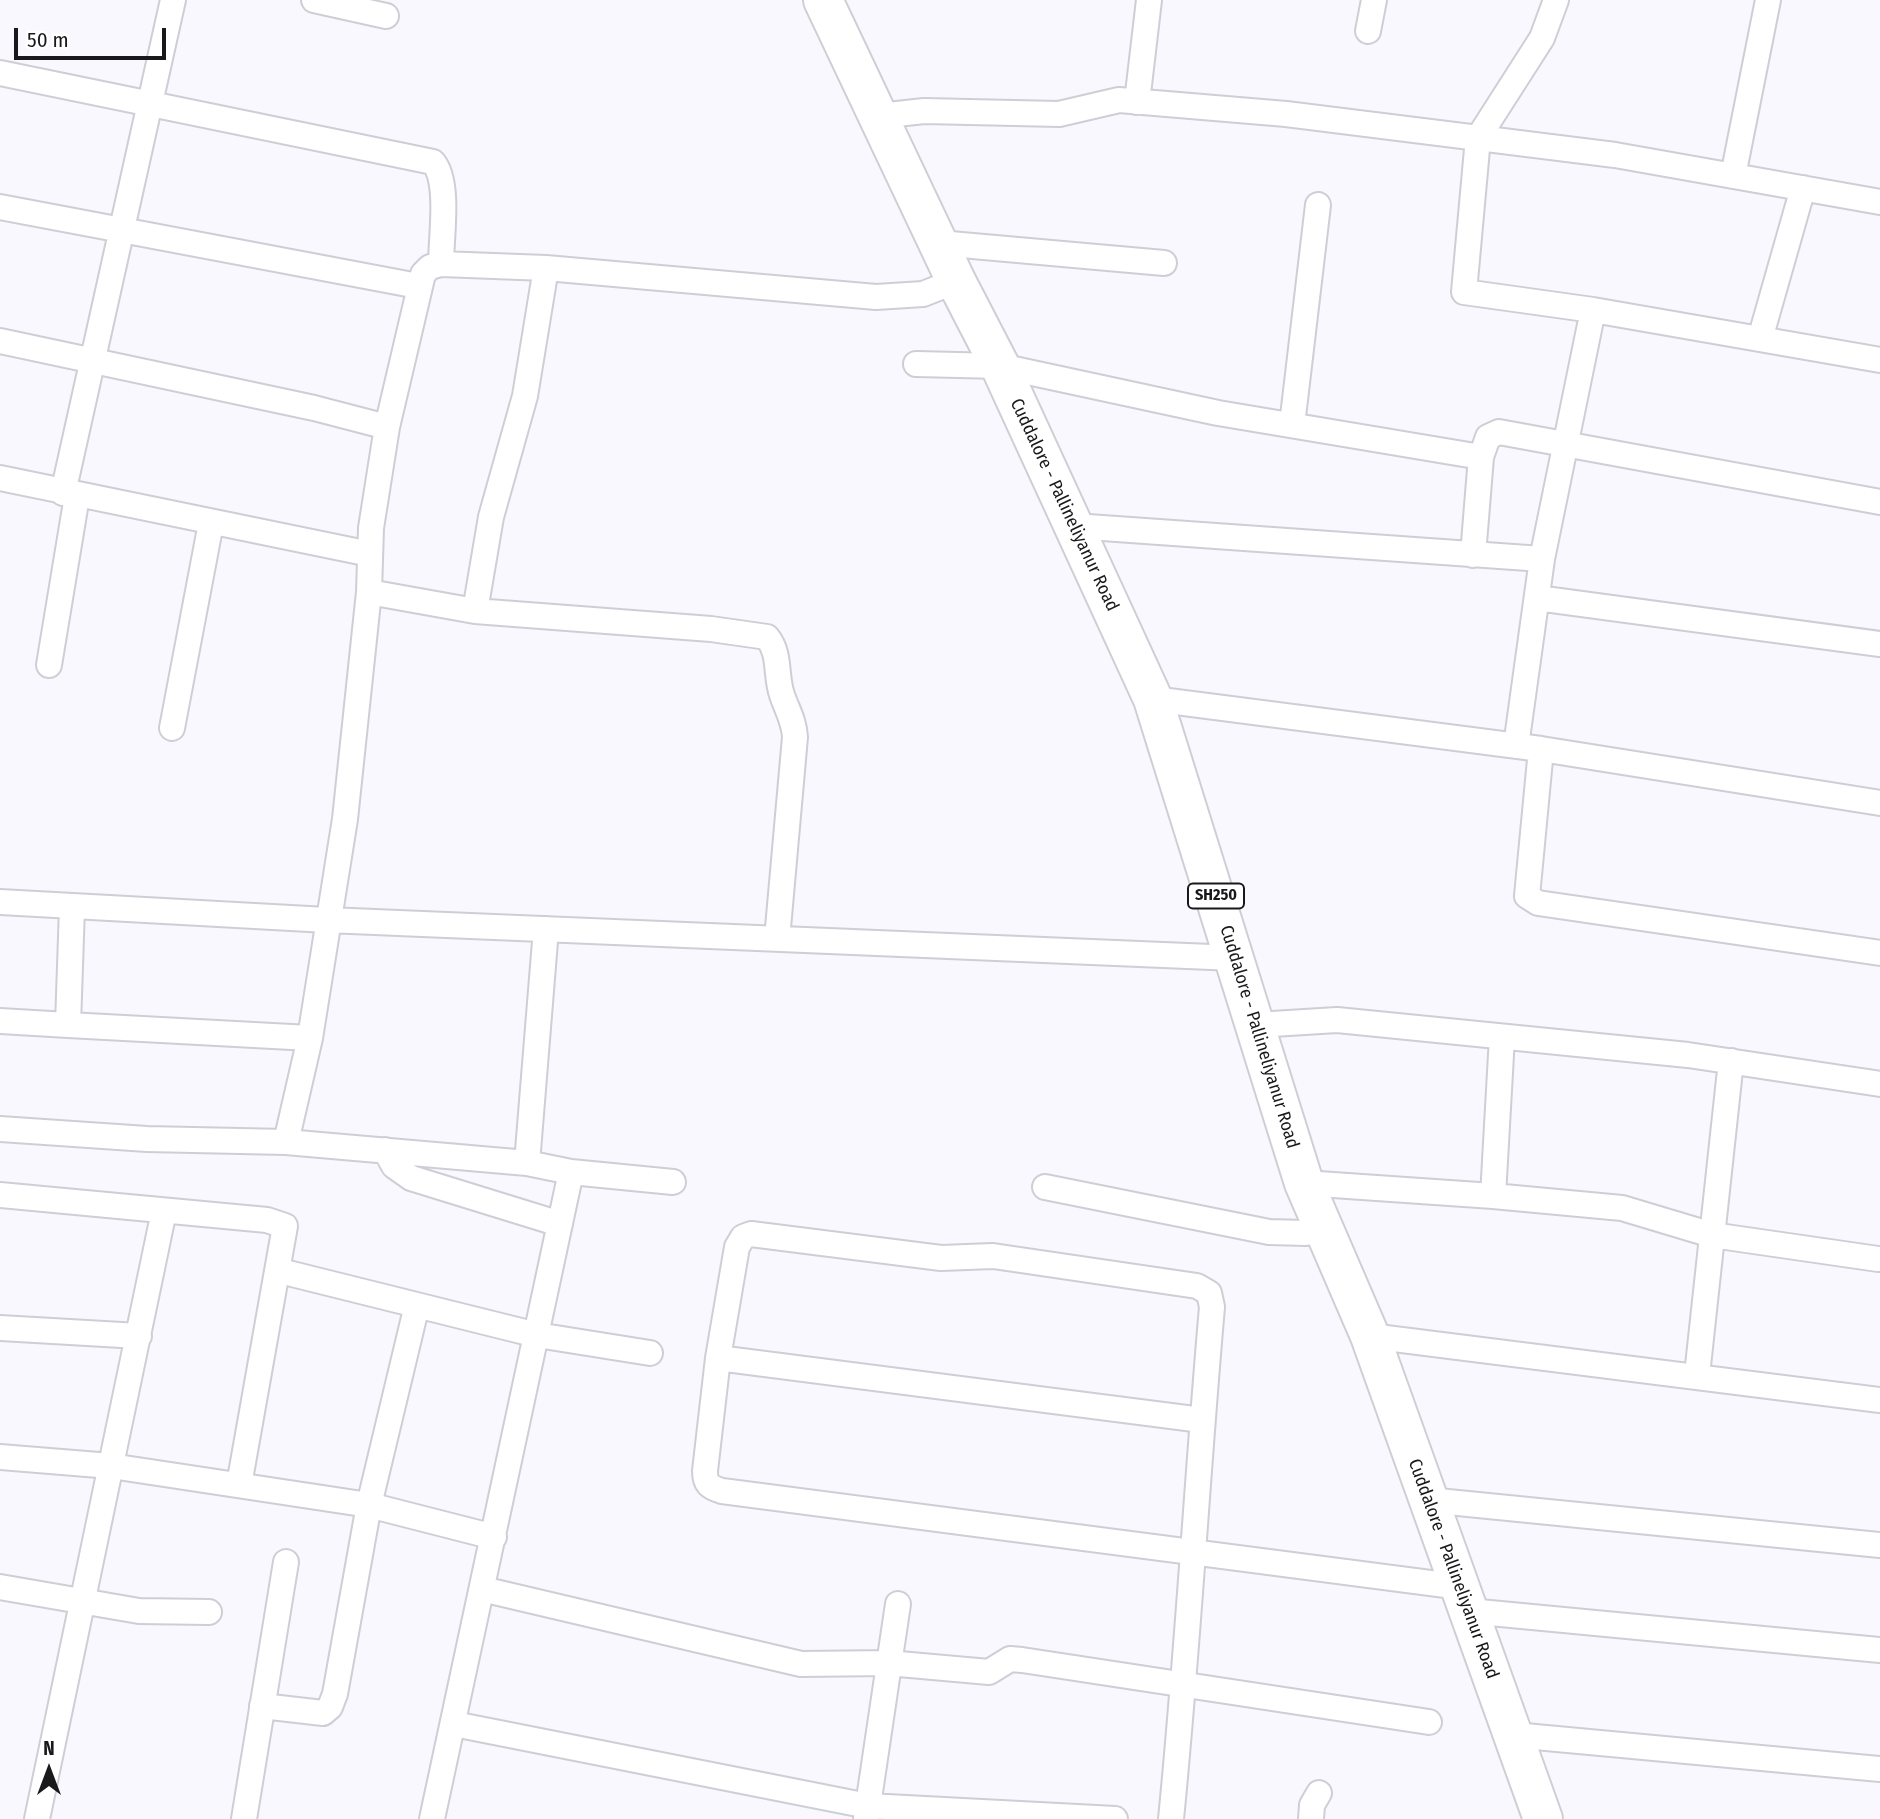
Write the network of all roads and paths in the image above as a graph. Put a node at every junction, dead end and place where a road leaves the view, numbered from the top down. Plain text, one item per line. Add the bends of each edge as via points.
1 (173, 0) edge
2 (314, 0) edge
3 (823, 0) edge
4 (1149, 0) edge
5 (1374, 0) edge
6 (1556, 0) edge
7 (1768, 0) edge
8 (386, 16) dead end
9 (1368, 31) dead end
10 (0, 73) edge
11 (1138, 102) junction
12 (149, 103) junction
13 (879, 116) junction
14 (1478, 138) junction
15 (1733, 176) junction
16 (1803, 188) junction
17 (1880, 202) edge
18 (1318, 205) dead end
19 (0, 207) edge
20 (119, 232) junction
21 (939, 243) junction
22 (1164, 263) dead end
23 (441, 264) junction
24 (546, 268) junction
25 (956, 281) junction
26 (418, 286) junction
27 (1592, 310) junction
28 (1760, 339) junction
29 (0, 341) edge
30 (90, 360) junction
31 (1880, 360) edge
32 (916, 364) dead end
33 (1000, 366) junction
34 (1292, 425) junction
35 (387, 427) junction
36 (1563, 445) junction
37 (1481, 457) junction
38 (0, 478) edge
39 (70, 494) junction
40 (1880, 502) edge
41 (211, 523) junction
42 (1074, 526) junction
43 (370, 554) junction
44 (1473, 555) junction
45 (1542, 559) junction
46 (369, 592) junction
47 (1537, 598) junction
48 (475, 611) junction
49 (1880, 643) edge
50 (48, 665) dead end
51 (1153, 699) junction
52 (172, 729) dead end
53 (1516, 746) junction
54 (1541, 749) junction
55 (1880, 803) edge
56 (0, 902) edge
57 (72, 907) junction
58 (327, 920) junction
59 (546, 929) junction
60 (777, 939) junction
61 (1880, 953) edge
62 (1235, 958) junction
63 (0, 1021) edge
64 (68, 1025) junction
65 (1256, 1025) junction
66 (1502, 1037) junction
67 (310, 1038) junction
68 (1731, 1061) junction
69 (1880, 1083) edge
70 (0, 1129) edge
71 (286, 1142) junction
72 (385, 1150) junction
73 (527, 1163) junction
74 (571, 1172) junction
75 (673, 1182) dead end
76 (1304, 1183) junction
77 (1045, 1187) dead end
78 (0, 1195) edge
79 (1493, 1196) junction
80 (164, 1211) junction
81 (560, 1224) junction
82 (1322, 1227) junction
83 (1712, 1235) junction
84 (1878, 1259) edge
85 (279, 1271) junction
86 (417, 1305) junction
87 (0, 1328) edge
88 (537, 1335) junction
89 (139, 1336) junction
90 (1370, 1336) junction
91 (650, 1353) dead end
92 (718, 1358) junction
93 (1697, 1375) junction
94 (1880, 1401) edge
95 (1202, 1420) junction
96 (0, 1457) edge
97 (111, 1466) junction
98 (239, 1485) junction
99 (1428, 1500) junction
100 (369, 1505) junction
101 (494, 1537) junction
102 (1880, 1545) edge
103 (1193, 1553) junction
104 (286, 1562) dead end
105 (0, 1587) edge
106 (482, 1589) junction
107 (1465, 1599) junction
108 (83, 1600) junction
109 (898, 1604) dead end
110 (209, 1612) dead end
111 (1880, 1650) edge
112 (888, 1663) junction
113 (1184, 1686) junction
114 (262, 1706) junction
115 (1429, 1722) dead end
116 (454, 1724) junction
117 (1514, 1735) junction
118 (1880, 1769) edge
119 (1320, 1793) dead end
120 (867, 1812) edge
121 (37, 1819) edge
122 (244, 1819) edge
123 (432, 1819) edge
124 (1115, 1819) edge
125 (1171, 1819) edge
126 (1311, 1819) edge
127 (1543, 1819) edge

1 - 12 street
2 - 8 street
3 - 13 main road, Cuddalore - Pallineliyanur Road / SH250
4 - 11 street
5 - 9 street
6 - 14 street via 1542,38
7 - 15 street
10 - 12 street
11 - 13 street via 1094,104 1059,114 924,111
11 - 14 street via 1286,114
12 - 20 street
12 - 23 street via 433,162 443,183
13 - 21 main road, Cuddalore - Pallineliyanur Road / SH250
14 - 15 street
14 - 27 street via 1464,292
15 - 16 street
16 - 17 street
16 - 28 street
18 - 34 street
19 - 20 street
20 - 26 street
20 - 30 street
21 - 22 street
21 - 25 main road, Cuddalore - Pallineliyanur Road / SH250
23 - 24 street
23 - 26 street via 422,274
24 - 25 street via 876,297 923,294
24 - 48 street via 526,396 491,517
25 - 33 main road, Cuddalore - Pallineliyanur Road / SH250
26 - 35 street
27 - 28 street
27 - 36 street
28 - 31 street
29 - 30 street
30 - 35 street
30 - 39 street
32 - 33 street
33 - 34 street
33 - 42 main road, Cuddalore - Pallineliyanur Road / SH250
34 - 37 street
35 - 43 street
36 - 37 street via 1499,432 1488,437
36 - 40 street
36 - 45 street
37 - 44 street
38 - 39 street
39 - 41 street
39 - 50 street
41 - 43 street
41 - 52 street
42 - 44 street
42 - 51 main road, Cuddalore - Pallineliyanur Road / SH250
43 - 46 street
44 - 45 street
45 - 47 street
46 - 48 street
46 - 58 street via 354,753
47 - 49 street
47 - 53 street
48 - 60 street via 767,637 775,646 779,684 794,720
51 - 53 street
51 - 62 main road, Cuddalore - Pallineliyanur Road / SH250
53 - 54 street
54 - 55 street
54 - 61 street via 1527,897 1538,903
56 - 57 street
57 - 58 street
57 - 64 street
58 - 59 street
58 - 67 street
59 - 60 street
59 - 73 street
60 - 62 street
62 - 65 main road, Cuddalore - Pallineliyanur Road / SH250
63 - 64 street
64 - 67 street
65 - 66 street via 1337,1020
65 - 76 main road, Cuddalore - Pallineliyanur Road / SH250
66 - 68 street
66 - 79 street
67 - 71 street
68 - 69 street
68 - 83 street
70 - 71 street
71 - 72 street
72 - 73 street
72 - 81 street via 394,1166 411,1178
73 - 74 street
74 - 75 street
74 - 81 street
76 - 79 street
76 - 82 main road, Cuddalore - Pallineliyanur Road / SH250
77 - 82 street via 1269,1232 1306,1233
78 - 80 street
79 - 83 street via 1622,1208
80 - 85 street via 279,1222 286,1234
80 - 89 street
81 - 88 street
82 - 90 main road, Cuddalore - Pallineliyanur Road / SH250
83 - 84 street
83 - 93 street
85 - 86 street
85 - 98 street
86 - 88 street
86 - 100 street
87 - 89 street
88 - 91 street
88 - 101 street
89 - 97 street
90 - 93 street
90 - 99 main road, Cuddalore - Pallineliyanur Road / SH250
92 - 95 street
92 - 95 street via 737,1247 751,1234 941,1258 993,1256 1197,1286 1209,1293 1212,1307
92 - 103 street via 705,1471 711,1488
93 - 94 street
95 - 103 street
96 - 97 street
97 - 98 street
97 - 108 street
98 - 100 street
99 - 102 street
99 - 107 main road, Cuddalore - Pallineliyanur Road / SH250
100 - 101 street
100 - 114 street via 330,1707 313,1714
101 - 106 street
103 - 107 street
103 - 113 street
104 - 114 street
105 - 108 street
106 - 112 street via 800,1664
106 - 116 street
107 - 111 street
107 - 117 main road, Cuddalore - Pallineliyanur Road / SH250
108 - 110 street via 139,1611
108 - 121 street
109 - 112 street
112 - 113 street via 989,1672 1010,1659
112 - 120 street
113 - 115 street
113 - 125 street
114 - 122 street
116 - 120 street
116 - 123 street
117 - 118 street
117 - 127 main road, Cuddalore - Pallineliyanur Road / SH250
119 - 126 street via 1312,1805
120 - 124 street

